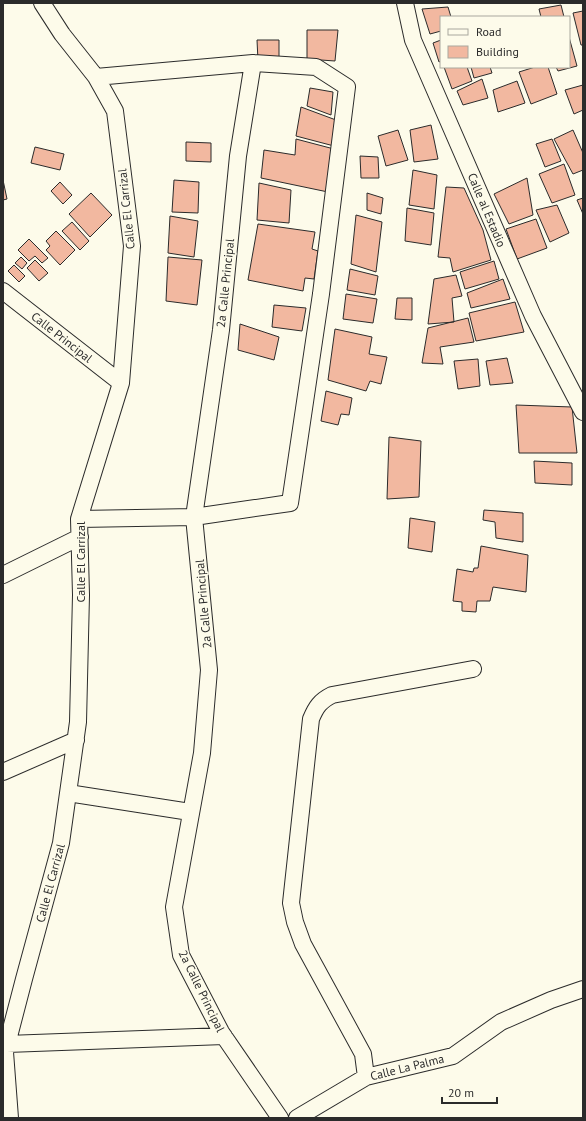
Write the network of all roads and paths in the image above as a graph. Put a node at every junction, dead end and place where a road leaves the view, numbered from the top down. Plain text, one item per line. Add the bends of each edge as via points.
1 (42, 3) edge
2 (405, 3) edge
3 (253, 63) junction
4 (96, 77) junction
5 (3, 291) edge
6 (121, 383) junction
7 (583, 412) edge
8 (194, 516) junction
9 (79, 519) junction
10 (80, 537) junction
11 (3, 575) edge
12 (473, 669) dead end
13 (76, 740) junction
14 (3, 772) edge
15 (68, 794) junction
16 (190, 812) junction
17 (583, 989) edge
18 (224, 1036) junction
19 (5, 1050) edge
20 (366, 1077) junction
21 (10, 1118) edge
22 (280, 1118) edge
23 (297, 1118) edge

1 - 4 street, Calle El Carrizal via 62,34
2 - 7 street, Calle al Estadio via 413,40 530,308
3 - 4 street
3 - 8 street, 2a Calle Principal via 238,156 221,330
3 - 8 street via 316,68 347,87 322,286 290,503
4 - 6 street, Calle El Carrizal via 115,111 132,246
5 - 6 street, Calle Principal
6 - 9 street, Calle El Carrizal
8 - 9 street
8 - 16 street, 2a Calle Principal via 209,670 202,753
9 - 10 street, Calle El Carrizal
10 - 11 street
10 - 13 street, Calle El Carrizal
12 - 20 street via 332,695 323,699 311,719 291,903 303,944 363,1054
13 - 14 street
13 - 15 street, Calle El Carrizal
15 - 16 street
15 - 19 street, Calle El Carrizal via 61,843
16 - 18 street, 2a Calle Principal via 174,907 181,955
17 - 20 street, Calle La Palma via 501,1022 453,1056
18 - 19 street
18 - 22 street, 2a Calle Principal
19 - 21 street, Calle El Carrizal
20 - 23 street, Calle La Palma

